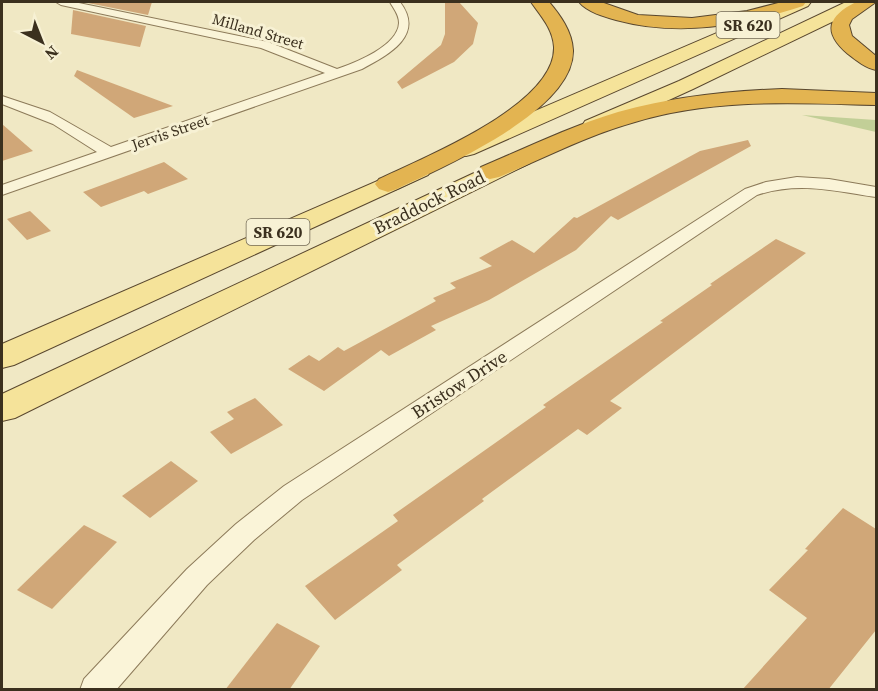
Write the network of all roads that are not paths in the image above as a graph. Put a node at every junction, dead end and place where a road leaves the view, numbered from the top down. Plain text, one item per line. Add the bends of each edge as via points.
1 (61, 2) edge
2 (395, 2) edge
3 (540, 2) edge
4 (588, 2) edge
5 (797, 2) edge
6 (802, 2) edge
7 (859, 2) edge
8 (868, 2) edge
9 (876, 64) edge
10 (338, 74) junction
11 (876, 99) edge
12 (2, 100) edge
13 (109, 153) junction
14 (490, 172) junction
15 (388, 184) junction
16 (2, 189) edge
17 (876, 192) edge
18 (2, 357) edge
19 (2, 409) edge
20 (95, 690) edge

1 - 10 street, Milland Street via 264,45
2 - 10 street, Jervis Street via 405,23 397,40 375,57
3 - 15 highway via 559,31 564,53 557,77 507,122
4 - 5 highway via 637,18 687,23 742,19
6 - 15 main road, Braddock Road / SR 620
7 - 14 main road, Braddock Road / SR 620
8 - 9 highway via 843,18 840,27 849,45
10 - 13 street, Jervis Street
11 - 14 highway via 776,96 693,102 624,118
12 - 13 street via 62,121
13 - 16 street, Jervis Street
14 - 19 main road, Braddock Road / SR 620
15 - 18 main road, Braddock Road / SR 620
17 - 20 street, Bristow Drive via 799,182 751,192 292,493 197,577

